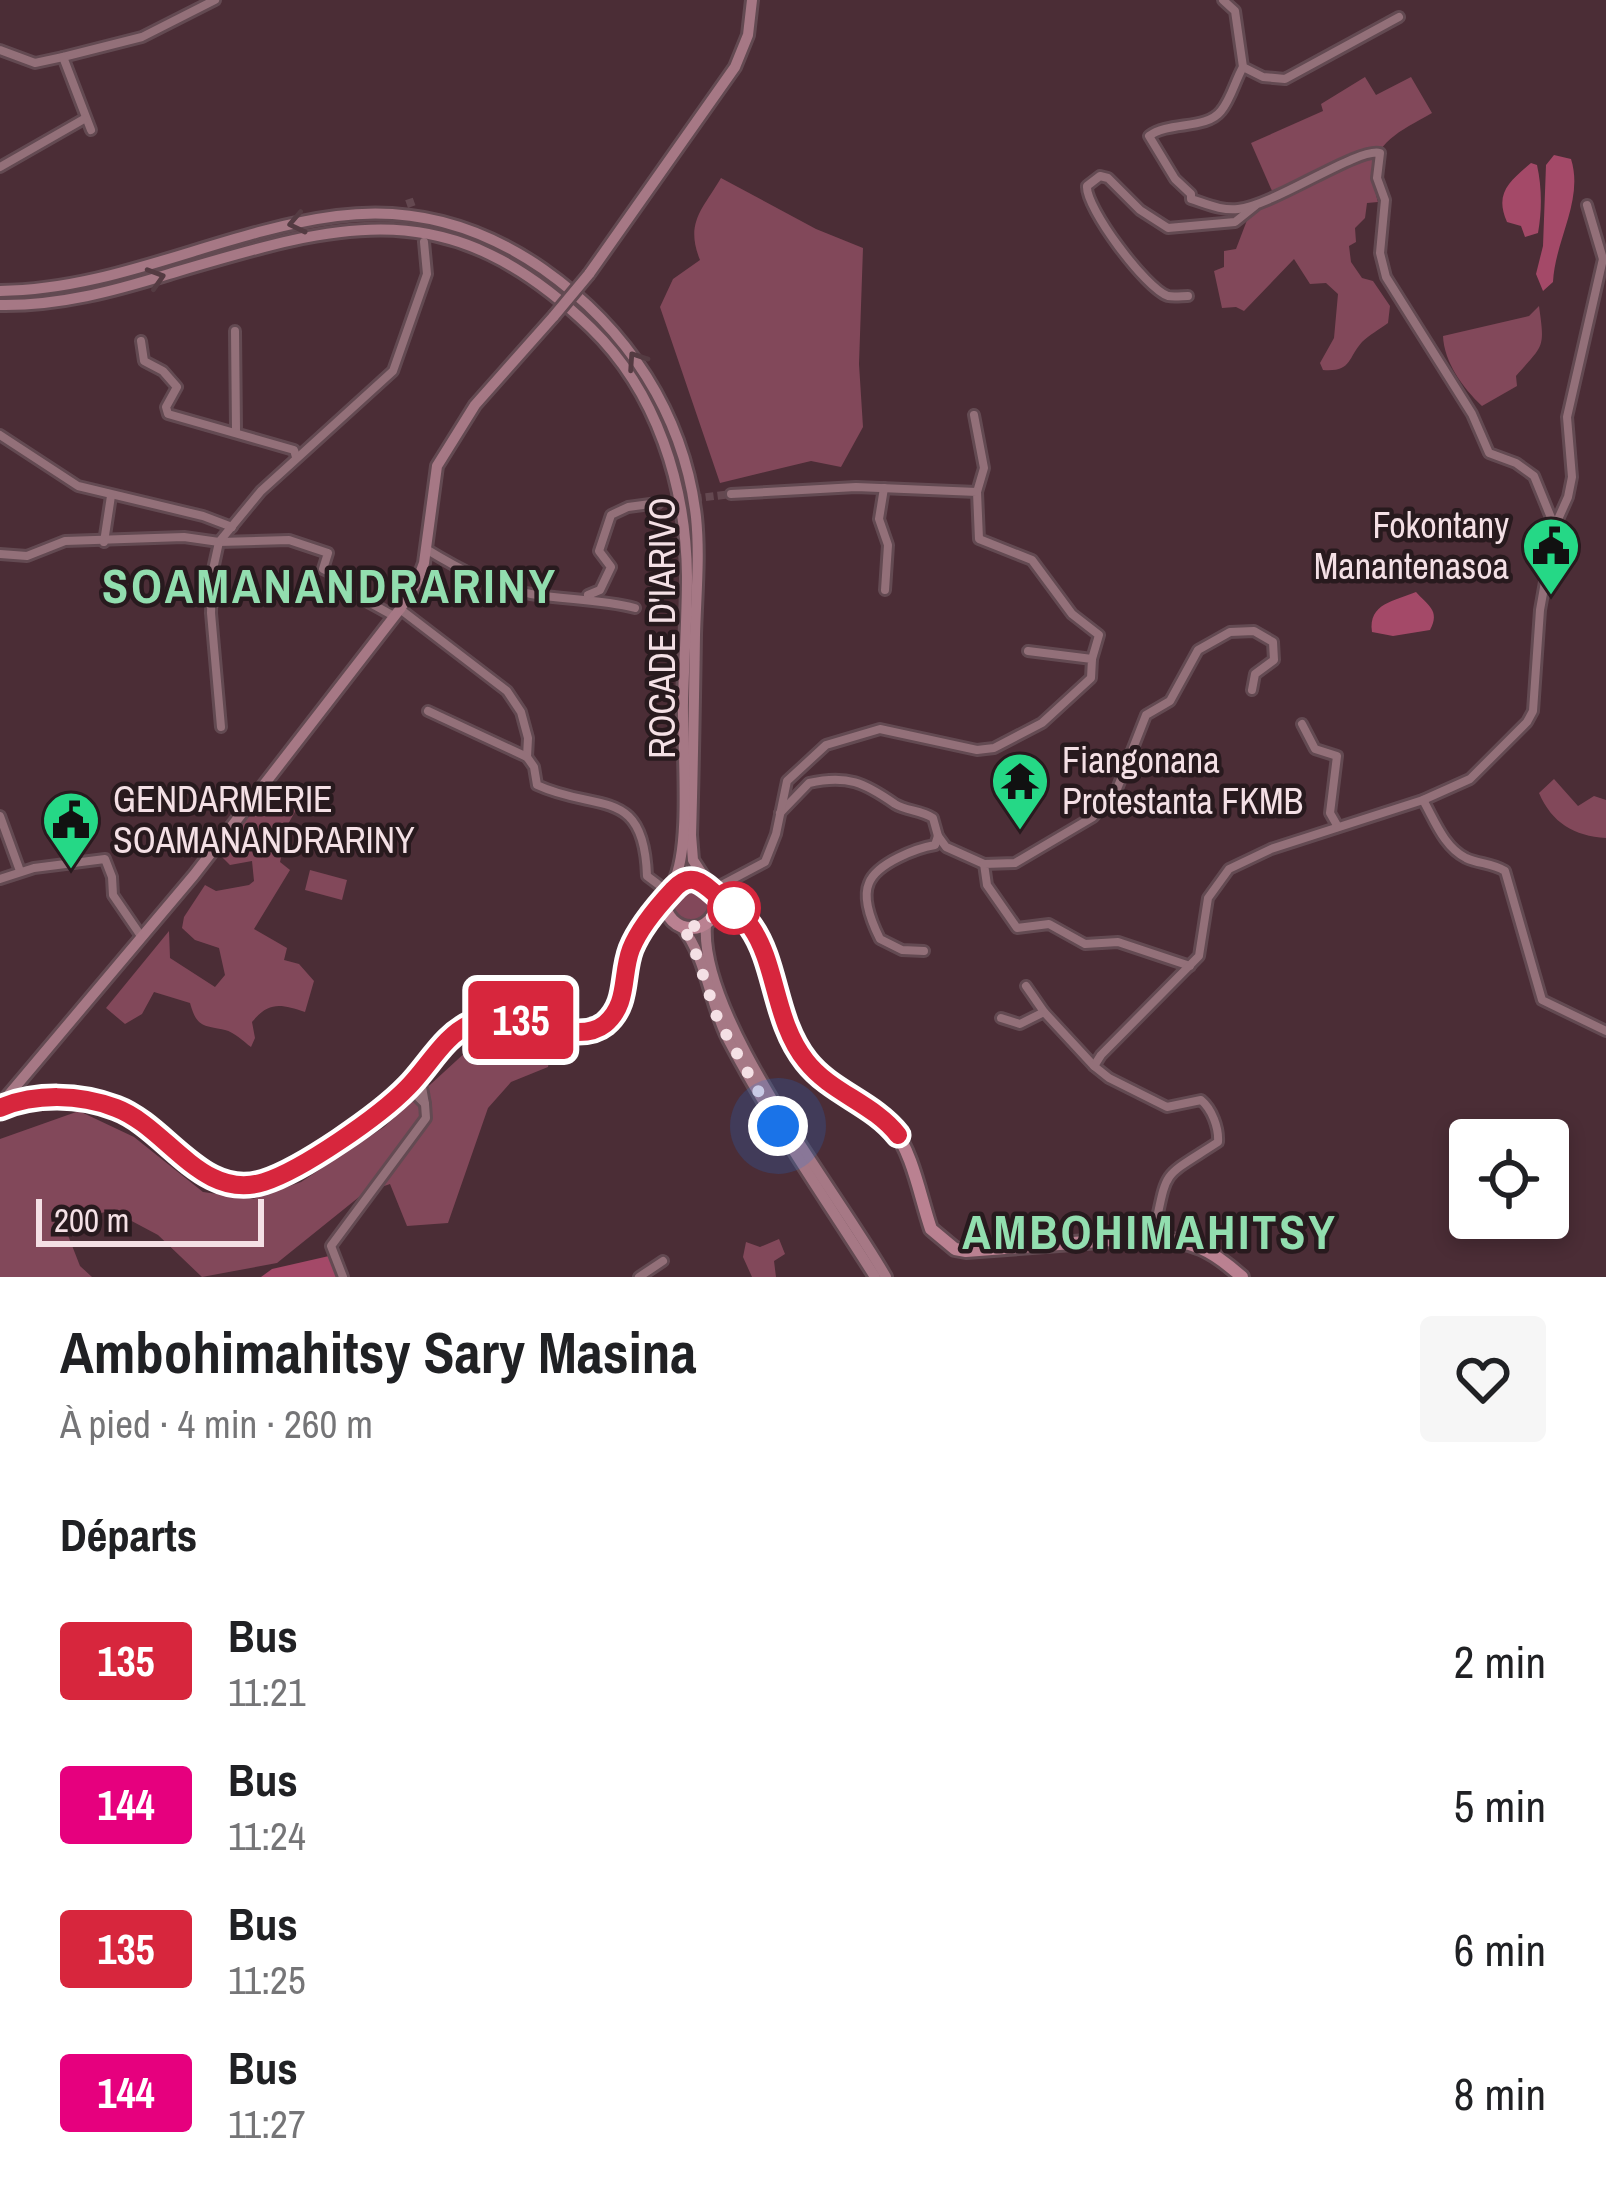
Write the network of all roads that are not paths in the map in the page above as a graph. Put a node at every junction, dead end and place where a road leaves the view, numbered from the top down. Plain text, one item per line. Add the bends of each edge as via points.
1 (215, 0) edge
2 (752, 0) edge
3 (1223, 0) edge
4 (1399, 17) dead end
5 (0, 50) edge
6 (63, 57) junction
7 (1243, 67) junction
8 (84, 119) junction
9 (91, 130) dead end
10 (0, 167) edge
11 (1256, 205) junction
12 (1587, 205) dead end
13 (424, 242) tunnel mouth
14 (1604, 259) edge
15 (0, 291) edge
16 (1188, 296) dead end
17 (0, 305) edge
18 (235, 332) dead end
19 (141, 341) dead end
20 (974, 415) dead end
21 (236, 432) junction
22 (0, 435) edge
23 (296, 460) junction
24 (884, 488) junction
25 (977, 492) junction
26 (730, 494) tunnel mouth
27 (111, 496) junction
28 (658, 503) tunnel mouth
29 (1555, 526) junction
30 (232, 527) junction
31 (104, 542) junction
32 (219, 542) junction
33 (425, 548) junction
34 (0, 554) edge
35 (885, 590) dead end
36 (580, 597) junction
37 (635, 608) dead end
38 (396, 612) junction
39 (1028, 651) dead end
40 (1091, 658) junction
41 (1252, 690) dead end
42 (428, 711) dead end
43 (1302, 724) dead end
44 (221, 727) dead end
45 (527, 757) junction
46 (1423, 800) junction
47 (779, 814) junction
48 (0, 816) edge
49 (1338, 827) junction
50 (938, 836) junction
51 (984, 865) junction
52 (20, 871) junction
53 (0, 879) edge
54 (712, 888) junction
55 (668, 892) junction
56 (709, 921) junction
57 (746, 921) junction
58 (679, 926) junction
59 (142, 937) junction
60 (638, 937) junction
61 (924, 951) dead end
62 (1190, 966) junction
63 (1026, 986) dead end
64 (1044, 1012) junction
65 (1000, 1018) dead end
66 (1606, 1031) edge
67 (1094, 1066) junction
68 (419, 1074) junction
69 (408, 1088) junction
70 (425, 1104) junction
71 (0, 1107) edge
72 (1153, 1237) junction
73 (663, 1261) dead end
74 (344, 1277) edge
75 (638, 1277) edge
76 (874, 1277) edge
77 (886, 1277) edge
78 (1242, 1277) edge

1 - 6 street via 163,29
2 - 33 main road, bridge via 735,67 589,274 475,405 437,466
3 - 7 street via 1235,10
4 - 7 street via 1285,79
5 - 6 street via 34,63
6 - 8 street
7 - 11 street via 1220,113 1149,136 1191,200 1222,209
8 - 9 street
8 - 10 street
11 - 16 street via 1235,222 1168,227 1108,178 1087,186 1088,202 1142,275 1164,294
11 - 29 street via 1365,152 1380,153 1386,277 1489,452 1534,476
12 - 14 street
13 - 23 street via 427,274 393,371
14 - 29 street via 1567,417 1572,477
54 -> 15 main road, ROCADE D'IARIVO via 694,860 692,836 697,567 690,474 658,393 588,304 478,233 393,212 294,223 113,276
17 -> 55 main road, ROCADE D'IARIVO via 93,295 305,237 387,227 495,257 577,314 645,402 682,508 681,863
18 - 21 street
19 - 21 street via 144,361 177,387 168,413
20 - 25 street via 985,468
21 - 23 street via 294,450
22 - 27 street via 58,477
23 - 30 street
24 - 25 street
24 - 26 street
24 - 35 street
25 - 40 street via 979,539 1032,560 1072,614 1099,635
27 - 30 street
27 - 31 street
28 - 36 street via 611,515 599,551 611,567 598,592
29 - 46 street via 1533,711 1481,772
30 - 32 street
31 - 32 street
31 - 34 street
32 - 38 street via 289,540 322,550 332,582
32 - 44 street via 211,613
33 - 36 street via 501,586
33 - 38 main road via 417,582
36 - 37 street
38 - 45 street via 507,691 521,712
38 - 59 main road
39 - 40 street
40 - 47 street via 1091,678 1042,723 994,748 880,729 826,746 787,781
41 - 51 street via 1255,674 1274,660 1273,642 1254,631 1215,637 1198,650 1170,701 1146,715 1117,789 1093,818 1015,863
42 - 45 street
43 - 49 street via 1315,749 1337,756 1330,813
45 - 55 street via 537,784 613,805 637,823 647,876
46 - 49 street
46 - 66 street via 1449,848 1504,872 1542,1000
47 - 50 street via 809,783 852,781 928,813
47 - 54 street via 765,862
48 - 52 street
49 - 62 street via 1229,869 1208,898
50 - 51 street
50 - 61 street via 871,878 868,890 880,940
51 - 62 street via 987,885 1017,928 1049,923 1085,944 1118,942
52 - 53 street
52 - 59 street via 105,859 113,895
54 - 55 main road via 688,880
54 - 56 main road
54 - 57 main road
55 - 58 main road via 666,910
55 - 60 main road
56 - 57 main road
56 - 58 main road
56 - 77 main road via 715,984 744,1049
57 - 72 main road via 806,1062 888,1123 942,1240 966,1251
58 - 60 main road
58 - 76 main road via 738,1059
59 - 71 main road
60 - 68 main road via 620,1005 604,1024 580,1033 490,1017 447,1040
62 - 67 street
63 - 64 street
64 - 65 street via 1020,1024
64 - 67 street
67 - 72 street via 1168,1108 1201,1100 1218,1134 1218,1142 1168,1175
68 - 69 main road
68 - 70 street
69 - 70 street
69 - 71 main road via 295,1168 237,1186 196,1168 118,1108 50,1097
70 - 74 street via 426,1118 331,1246
72 - 78 main road via 1213,1251
73 - 75 street

